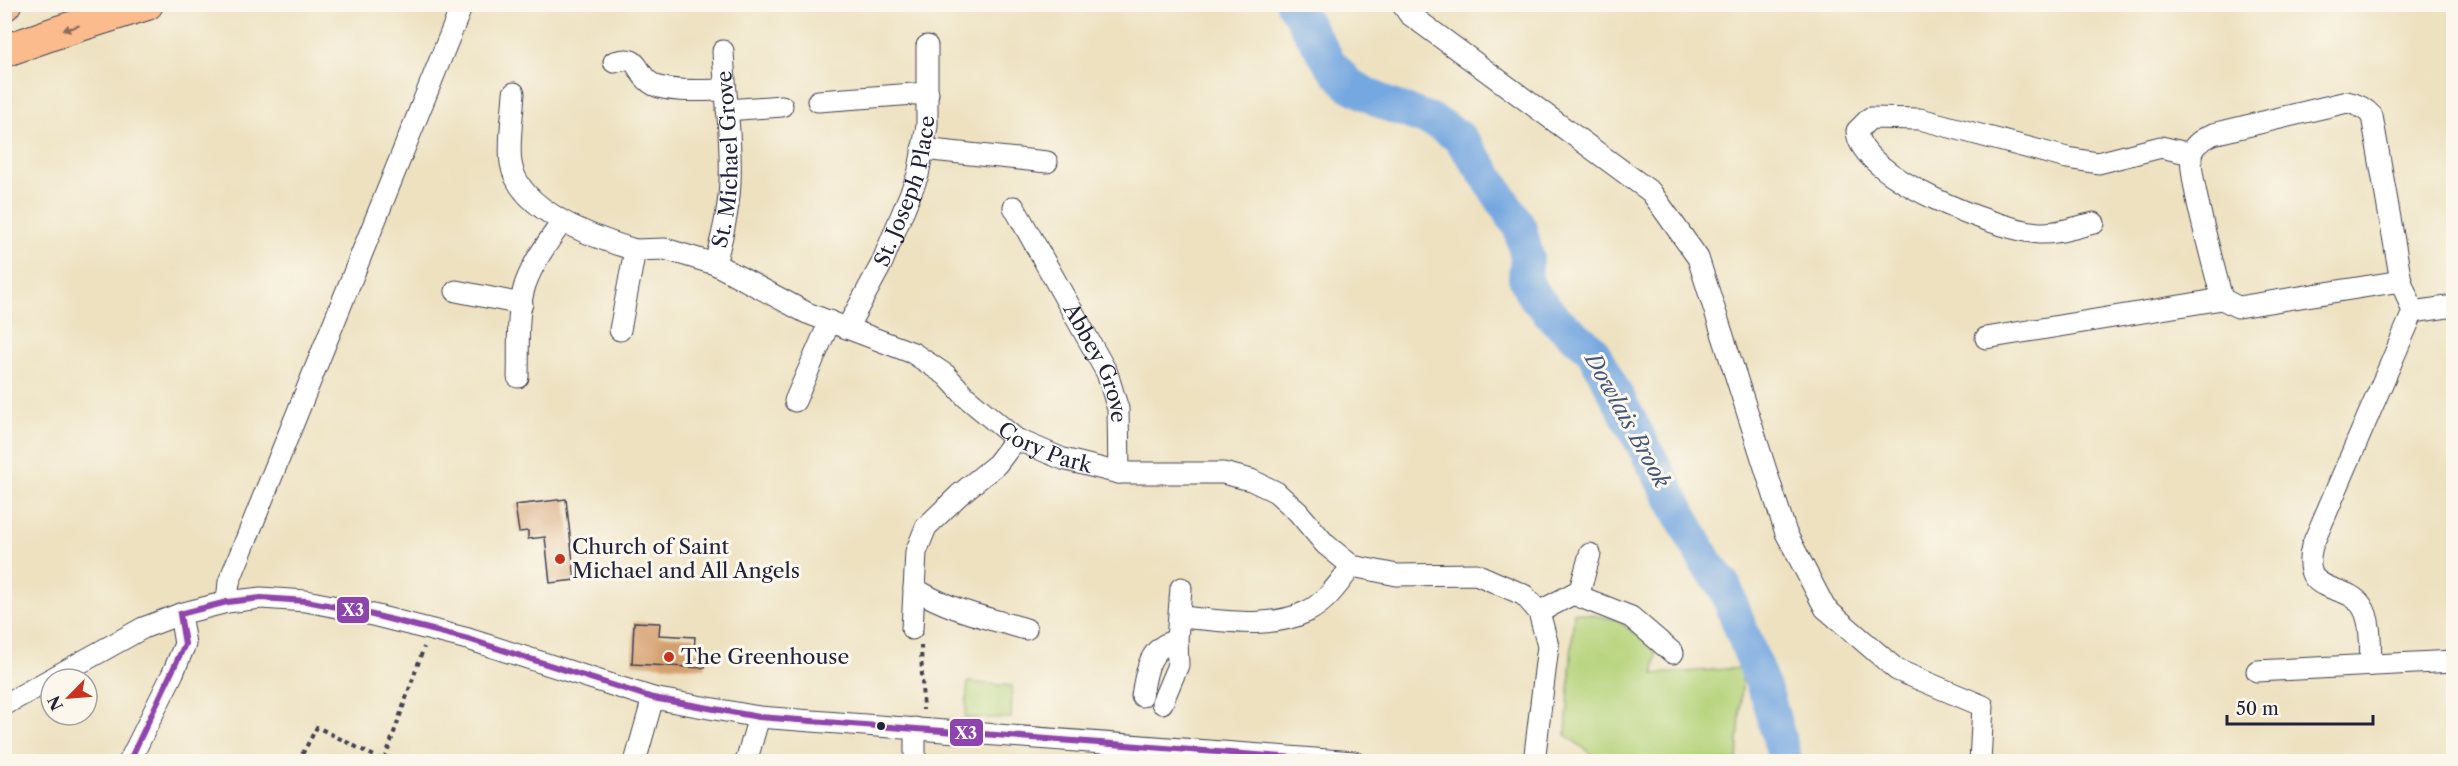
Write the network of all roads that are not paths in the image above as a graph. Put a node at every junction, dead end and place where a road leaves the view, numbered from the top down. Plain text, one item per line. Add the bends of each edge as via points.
1 (147, 4) edge
2 (1402, 4) edge
3 (461, 8) dead end
4 (927, 46) dead end
5 (4, 51) edge
6 (723, 51) dead end
7 (614, 62) dead end
8 (514, 93) dead end
9 (928, 93) junction
10 (726, 100) junction
11 (818, 101) dead end
12 (782, 106) dead end
13 (922, 149) junction
14 (2191, 154) junction
15 (1047, 162) dead end
16 (1014, 207) dead end
17 (562, 222) junction
18 (2094, 223) dead end
19 (635, 250) junction
20 (715, 264) junction
21 (2401, 281) junction
22 (456, 291) dead end
23 (2222, 299) junction
24 (522, 304) junction
25 (2454, 306) edge
26 (2413, 312) junction
27 (839, 324) junction
28 (620, 330) dead end
29 (1986, 338) dead end
30 (518, 377) dead end
31 (795, 401) dead end
32 (1016, 439) junction
33 (1119, 472) junction
34 (1590, 554) dead end
35 (1352, 566) junction
36 (914, 588) junction
37 (1181, 588) dead end
38 (1573, 594) junction
39 (227, 602) junction
40 (1539, 612) junction
41 (180, 614) junction
42 (1180, 617) junction
43 (912, 628) road end
44 (1026, 629) dead end
45 (1177, 640) junction
46 (1673, 653) dead end
47 (2454, 661) edge
48 (2371, 665) junction
49 (2257, 671) dead end
50 (1142, 696) dead end
51 (653, 698) junction
52 (1162, 703) dead end
53 (4, 705) edge
54 (759, 717) junction
55 (919, 728) junction
56 (129, 762) edge
57 (635, 762) edge
58 (747, 762) edge
59 (915, 762) edge
60 (1354, 762) edge
61 (1534, 762) edge
62 (1980, 762) edge

1 -> 5 highway
2 - 62 street via 1409,14 1651,192 1698,258 1786,533 1825,608 1897,670 1983,706
3 - 39 street via 229,582
4 - 9 street, St. Joseph Place
6 - 10 street, St. Michael Grove
7 - 10 street via 632,60 647,80 657,86 694,90
8 - 17 street, Cory Park via 511,163 519,186
9 - 11 street
9 - 13 street, St. Joseph Place
10 - 12 street
10 - 20 street, St. Michael Grove via 730,183
13 - 15 street
13 - 27 street, St. Joseph Place via 918,175 881,265
14 - 18 street via 2162,147 2098,163 1920,119 1870,118 1857,131 1858,142 1868,155 1903,182 1956,209 2039,233
14 - 21 street via 2195,146 2213,134 2347,102 2360,106 2372,116
14 - 23 street
16 - 33 street, Abbey Grove via 1107,373 1118,409
17 - 19 street, Cory Park
17 - 24 street via 541,252 525,286
19 - 20 street, Cory Park via 665,249
19 - 28 street
20 - 27 street, Cory Park via 807,313
21 - 23 street via 2238,307
21 - 26 street
22 - 24 street
23 - 29 street
24 - 30 street
25 - 26 street
26 - 48 street via 2309,557 2312,570 2325,587 2352,597 2364,608
27 - 31 street, St. Joseph Place
27 - 32 street, Cory Park via 913,353 930,364
32 - 33 street, Cory Park via 1063,459
32 - 36 street via 997,464 926,527 916,552
33 - 35 street, Cory Park via 1224,473 1251,480 1276,492 1325,544
34 - 38 street via 1580,590
35 - 40 street, Cory Park via 1397,576 1476,574 1524,595
35 - 42 street via 1331,593 1306,612 1275,621
36 - 43 street
36 - 44 street via 950,606
37 - 42 street
38 - 40 street
38 - 46 street via 1630,617
39 - 41 street
39 - 51 street via 261,598 306,601 468,639
40 - 61 street via 1548,646
41 - 53 street via 143,628
41 - 56 street via 185,644
42 - 45 street
45 - 50 street via 1163,644 1152,656
45 - 52 street via 1178,665
47 - 48 street
48 - 49 street
51 - 54 street
51 - 57 street
54 - 55 street
54 - 58 street
55 - 59 street
55 - 60 street

